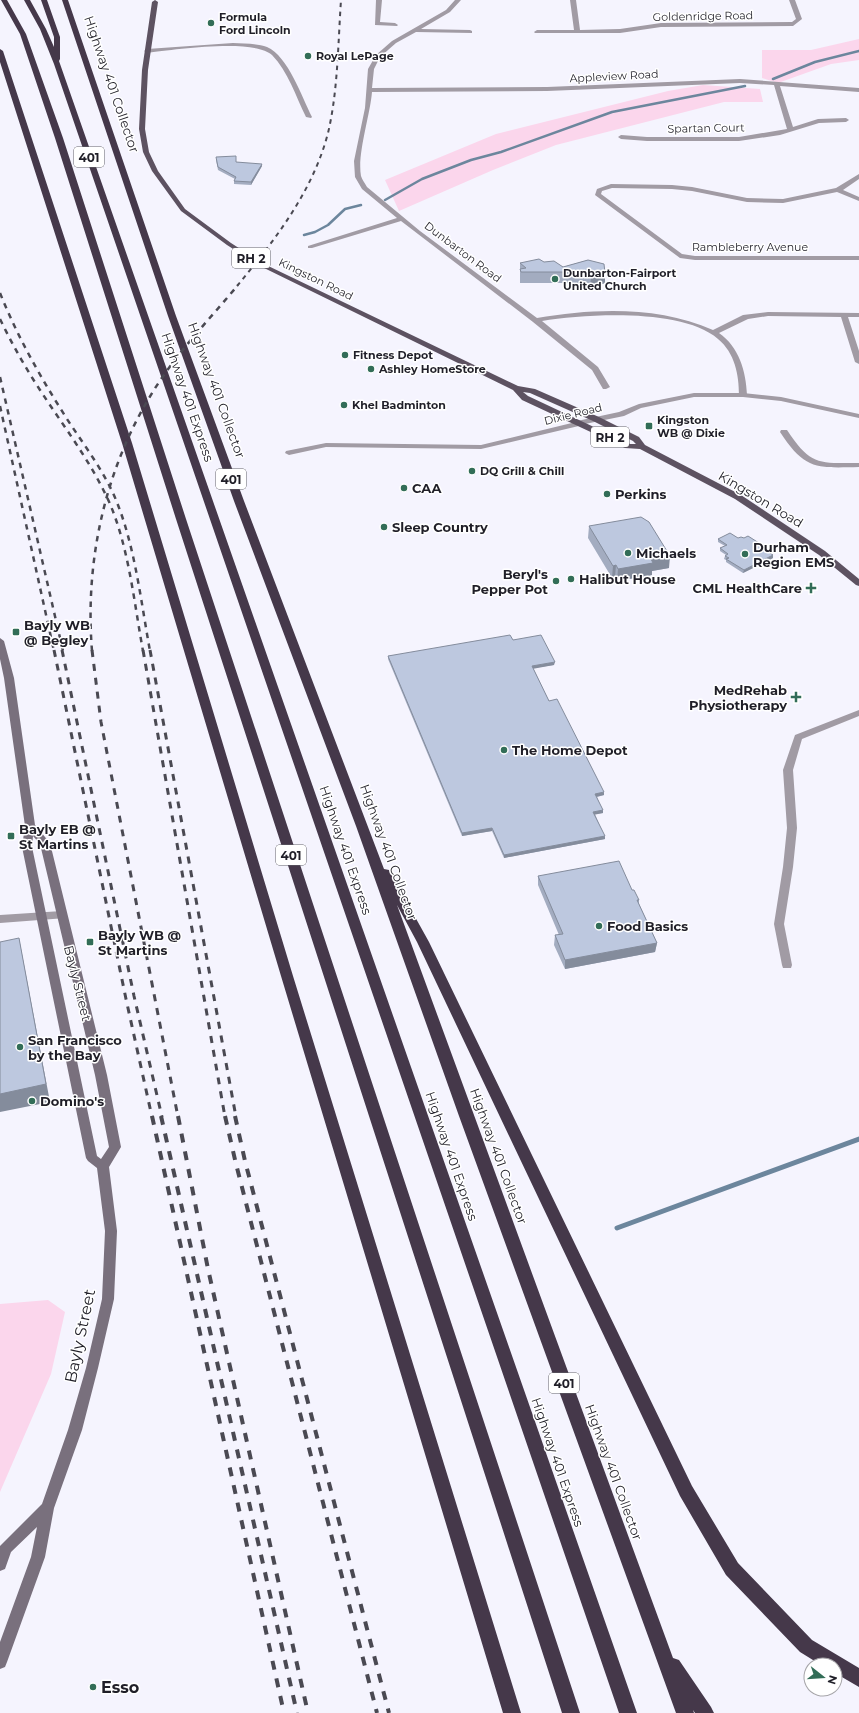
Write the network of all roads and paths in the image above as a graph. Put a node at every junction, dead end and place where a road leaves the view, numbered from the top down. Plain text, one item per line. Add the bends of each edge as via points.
1 (4, 0) edge
2 (27, 0) edge
3 (44, 0) edge
4 (65, 0) edge
5 (148, 0) edge
6 (379, 0) edge
7 (458, 0) edge
8 (573, 0) edge
9 (792, 0) edge
10 (158, 1) edge
11 (395, 25) dead end
12 (415, 30) junction
13 (470, 32) dead end
14 (537, 32) dead end
15 (577, 32) junction
16 (0, 51) edge
17 (147, 51) junction
18 (58, 64) junction
19 (777, 84) junction
20 (370, 90) junction
21 (859, 90) edge
22 (309, 117) dead end
23 (846, 120) dead end
24 (791, 130) junction
25 (621, 137) dead end
26 (859, 176) edge
27 (838, 190) junction
28 (859, 199) edge
29 (402, 219) junction
30 (310, 247) dead end
31 (859, 258) edge
32 (844, 315) junction
33 (859, 315) edge
34 (536, 320) junction
35 (714, 332) junction
36 (859, 362) edge
37 (606, 387) dead end
38 (516, 388) junction
39 (743, 395) junction
40 (859, 416) edge
41 (596, 419) junction
42 (580, 423) junction
43 (784, 432) dead end
44 (642, 447) junction
45 (289, 453) dead end
46 (859, 465) edge
47 (859, 583) edge
48 (0, 641) edge
49 (4, 667) edge
50 (859, 713) edge
51 (30, 826) junction
52 (362, 826) junction
53 (62, 915) junction
54 (42, 917) junction
55 (0, 919) edge
56 (787, 965) dead end
57 (104, 1166) junction
58 (47, 1508) junction
59 (0, 1564) edge
60 (662, 1650) junction
61 (0, 1662) edge
62 (859, 1678) edge
63 (512, 1713) edge
64 (571, 1713) edge
65 (628, 1713) edge
66 (685, 1713) edge
67 (705, 1713) edge

1 - 64 highway, 401 via 23,34 59,138
2 - 18 highway, Highway 401 Express / 401
3 - 18 highway via 57,37
4 - 52 highway, Highway 401 Collector / 401 via 172,316
5 - 10 main road, Kingston Road / RH 2
6 - 11 street via 377,24
7 - 12 street, Dunbarton Road via 448,11
8 - 15 street
9 - 15 street, Goldenridge Road via 800,19 793,24 661,25 620,32
10 - 17 main road, Kingston Road / RH 2
12 - 13 street
12 - 20 street, Dunbarton Road via 394,42 378,56 371,69
14 - 15 street, Goldenridge Road
16 - 63 highway via 126,442
17 - 22 street via 213,46 263,47 273,52 277,58
17 - 38 main road, Kingston Road / RH 2 via 142,128 146,152 155,171 183,210 260,264
18 - 65 highway, Highway 401 Express / 401
19 - 20 street, Appleview Road via 740,81 547,89
19 - 21 street, Appleview Road
19 - 24 street
20 - 29 street, Dunbarton Road via 356,161 358,177 364,188
23 - 24 street, Spartan Court via 818,122
24 - 25 street, Spartan Court via 739,139
26 - 27 street, Rambleberry Avenue
27 - 28 street
27 - 31 street, Rambleberry Avenue via 783,201 747,200 672,187 611,186 599,190 598,195 680,256
29 - 30 street
29 - 34 street, Dunbarton Road
32 - 33 street
32 - 35 street via 768,314 746,318
32 - 36 street
34 - 35 street via 579,314 648,316 673,319
34 - 37 street, Dunbarton Road via 595,369
35 - 39 street via 732,349 738,361 744,385
38 - 41 main road, Kingston Road / RH 2 via 532,391
38 - 42 main road, Kingston Road / RH 2 via 525,398
39 - 40 street, Dixie Road via 788,400
39 - 41 street, Dixie Road via 694,395 640,406 620,414
41 - 42 street, Dixie Road
41 - 44 main road, Kingston Road / RH 2 via 636,439
42 - 44 main road, Kingston Road / RH 2 via 628,446
42 - 45 street, Dixie Road via 481,446 326,445
43 - 46 street via 794,447 808,460 828,465
44 - 47 main road, Kingston Road / RH 2 via 738,497 822,553
48 - 49 main road, Bayly Street
49 - 51 main road, Bayly Street
50 - 56 street via 798,737 788,770 792,828 779,924
51 - 53 main road, Bayly Street via 45,843
51 - 54 main road, Bayly Street via 27,847
52 - 60 highway, Highway 401 Collector / 401
52 - 62 highway via 384,873 423,942 686,1491 732,1569 806,1646
53 - 54 street
53 - 57 main road, Bayly Street via 101,1075 115,1148
54 - 55 street
54 - 57 main road, Bayly Street via 92,1158
57 - 58 main road, Bayly Street via 111,1231 108,1298 75,1430
58 - 59 main road, Bayly Street via 6,1548
58 - 61 main road, Bayly Street via 38,1557
60 - 66 highway, Highway 401 Collector / 401
60 - 67 highway

